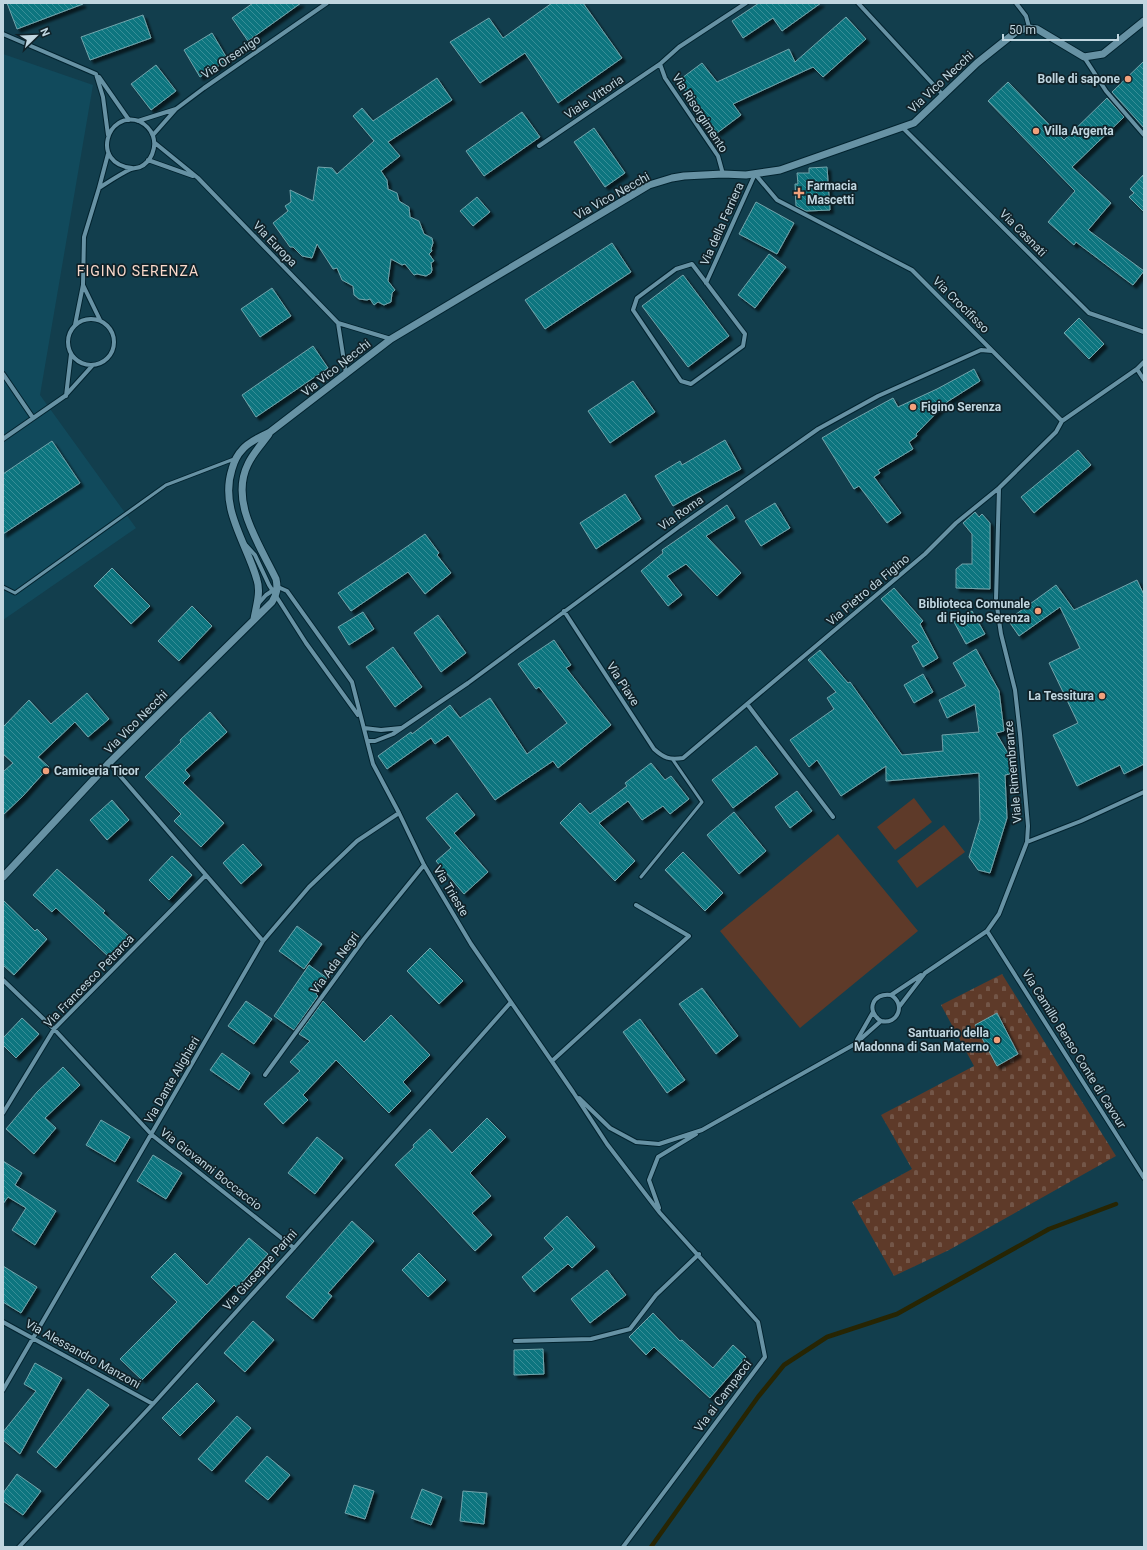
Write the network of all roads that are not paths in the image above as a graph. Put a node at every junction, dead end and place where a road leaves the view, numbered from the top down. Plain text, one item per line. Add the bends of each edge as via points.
1 (327, 3) edge
2 (746, 3) edge
3 (858, 3) edge
4 (1016, 3) edge
5 (1144, 21) edge
6 (1029, 28) junction
7 (3, 34) edge
8 (1084, 57) junction
9 (660, 64) junction
10 (96, 74) junction
11 (943, 95) junction
12 (176, 109) junction
13 (129, 120) junction
14 (138, 121) junction
15 (902, 127) junction
16 (108, 135) junction
17 (153, 135) junction
18 (1144, 135) edge
19 (155, 143) junction
20 (539, 146) dead end
21 (108, 154) junction
22 (148, 160) junction
23 (132, 168) junction
24 (723, 174) junction
25 (756, 174) junction
26 (198, 178) junction
27 (99, 188) junction
28 (706, 283) junction
29 (83, 284) junction
30 (100, 320) junction
31 (338, 323) junction
32 (75, 325) junction
33 (1144, 332) edge
34 (391, 339) junction
35 (992, 351) junction
36 (70, 354) junction
37 (1144, 362) edge
38 (92, 366) junction
39 (1137, 369) junction
40 (3, 374) edge
41 (346, 375) junction
42 (1144, 380) edge
43 (66, 396) junction
44 (34, 418) junction
45 (1062, 421) junction
46 (270, 432) junction
47 (3, 439) edge
48 (235, 459) junction
49 (999, 488) junction
50 (242, 541) junction
51 (3, 587) edge
52 (275, 591) junction
53 (256, 606) junction
54 (564, 611) junction
55 (254, 619) junction
56 (747, 704) junction
57 (360, 717) junction
58 (364, 728) junction
59 (403, 728) junction
60 (368, 741) junction
61 (673, 760) junction
62 (109, 764) junction
63 (1144, 792) edge
64 (399, 813) junction
65 (833, 817) dead end
66 (1027, 842) junction
67 (424, 865) junction
68 (205, 876) junction
69 (3, 877) edge
70 (641, 877) dead end
71 (636, 905) dead end
72 (987, 931) junction
73 (263, 941) junction
74 (925, 973) junction
75 (3, 980) edge
76 (891, 995) junction
77 (511, 1002) junction
78 (899, 1007) junction
79 (873, 1012) junction
80 (881, 1021) junction
81 (54, 1029) junction
82 (855, 1044) junction
83 (552, 1061) junction
84 (265, 1075) dead end
85 (573, 1092) junction
86 (3, 1113) edge
87 (702, 1130) junction
88 (152, 1135) junction
89 (1144, 1178) edge
90 (660, 1213) junction
91 (294, 1248) junction
92 (698, 1254) junction
93 (3, 1322) edge
94 (32, 1338) junction
95 (515, 1341) dead end
96 (3, 1390) edge
97 (153, 1404) junction
98 (19, 1547) edge
99 (623, 1547) edge

1 - 12 street, Via Orsenigo
2 - 9 street, Viale Vittoria via 679,47
3 - 11 street
4 - 6 street via 1026,16
5 - 8 street via 1103,54
6 - 8 street via 1043,32
6 - 11 street, Via Vico Necchi via 1016,31
7 - 10 street
8 - 18 street via 1106,91
9 - 20 street, Viale Vittoria
9 - 24 street, Via Risorgimento via 665,78 718,156
10 - 13 street
10 - 16 street via 103,96
11 - 15 street, Via Vico Necchi via 914,123
12 - 14 street
12 - 17 street, Via Orsenigo
13 - 14 street
13 - 16 street via 112,128
14 - 17 street via 147,126
15 - 25 street, Via Vico Necchi via 780,170
15 - 33 street, Via Casnati via 1089,313
16 - 21 street
17 - 19 street
19 - 22 street
19 - 26 street, Via Europa
21 - 23 street via 114,162
21 - 27 street
22 - 23 street
22 - 26 street
23 - 27 street
24 - 25 street, Via Vico Necchi
24 - 34 street, Via Vico Necchi via 678,177 649,185
25 - 28 street, Via della Ferriera
25 - 35 street, Via Crocifisso via 777,200 912,270
26 - 31 street, Via Europa
27 - 29 street via 84,236
28 - 28 street, Via della Ferriera via 745,334 743,346 691,384 680,381 633,310 637,298 676,269 692,264
29 - 30 street
29 - 32 street
30 - 32 street via 91,318
30 - 38 street via 108,325 113,333 114,348 106,361
31 - 34 street, Via Europa
31 - 41 street
32 - 36 street via 69,334
34 - 41 street, Via Vico Necchi
35 - 45 street, Via Crocifisso
35 - 54 street, Via Roma via 981,350 878,396 818,429
36 - 38 street via 82,364
36 - 43 street
37 - 39 street
38 - 43 street
39 - 42 street
39 - 45 street
40 - 44 street
41 - 46 street, Via Vico Necchi
43 - 44 street
44 - 47 street
45 - 49 street, Via Pietro da Figino via 1056,432
46 - 48 street, Via Vico Necchi via 252,441
46 - 52 street, Via Vico Necchi via 248,464 242,483 242,495 246,517 276,579
48 - 50 street, Via Vico Necchi via 228,495 230,511
48 - 51 lane via 166,485 15,593
49 - 56 street, Via Pietro da Figino
49 - 66 street, Viale Rimembranze via 996,600 1001,634 1015,690 1028,826
50 - 52 street, Via Vico Necchi via 255,555
50 - 53 street, Via Vico Necchi via 258,581
52 - 53 street via 266,595
52 - 55 street, Via Vico Necchi via 272,602
52 - 57 street, Via Trieste via 306,643
52 - 57 street, Via Trieste via 287,591 348,675 355,692
53 - 55 street, Via Vico Necchi
54 - 59 street, Via Roma
54 - 61 street, Via Piave via 654,749 663,757
55 - 62 street, Via Vico Necchi
56 - 61 street via 683,758
56 - 65 street
57 - 58 street, Via Trieste
58 - 59 street, Via Roma
58 - 60 street, Via Trieste
59 - 60 street, Via Roma via 375,741
60 - 64 street, Via Trieste via 373,764
61 - 70 lane, Via Piave via 702,802
62 - 68 street
62 - 69 street, Via Vico Necchi
63 - 66 street
64 - 67 street, Via Trieste
64 - 73 street, Via Dante Alighieri via 357,841 309,888
66 - 72 street, Viale Rimembranze via 999,914
67 - 77 street, Via Trieste via 471,944
67 - 84 street, Via Ada Negri via 364,939
68 - 73 street
68 - 81 street, Via Francesco Petrarca
71 - 83 street via 689,936
72 - 74 street, Viale Rimembranze
72 - 89 street, Via Camillo Benso Conte di Cavour
73 - 88 street, Via Dante Alighieri
74 - 76 street
74 - 78 street, Viale Rimembranze
75 - 81 street, Via Giovanni Boccaccio
76 - 78 street
76 - 79 street via 876,998 872,1007
77 - 83 street, Via Trieste
77 - 91 street, Via Giuseppe Parini
78 - 80 street via 897,1016 886,1022
79 - 80 street
79 - 82 street
80 - 82 street
81 - 86 street, Via Francesco Petrarca
81 - 88 street, Via Giovanni Boccaccio
82 - 87 street
83 - 85 street, Via Trieste
85 - 87 street via 610,1128 636,1142 659,1144
85 - 90 street, Via ai Campacci via 607,1144
87 - 90 street via 658,1157 649,1180
88 - 91 street, Via Giovanni Boccaccio
88 - 94 street, Via Dante Alighieri
90 - 92 street, Via ai Campacci
91 - 97 street, Via Giuseppe Parini
92 - 95 street via 656,1295 630,1329 591,1339
92 - 99 street, Via ai Campacci via 758,1322 765,1356
93 - 94 street, Via Alessandro Manzoni
94 - 96 street, Via Dante Alighieri
94 - 97 street, Via Alessandro Manzoni
97 - 98 street, Via Giuseppe Parini

